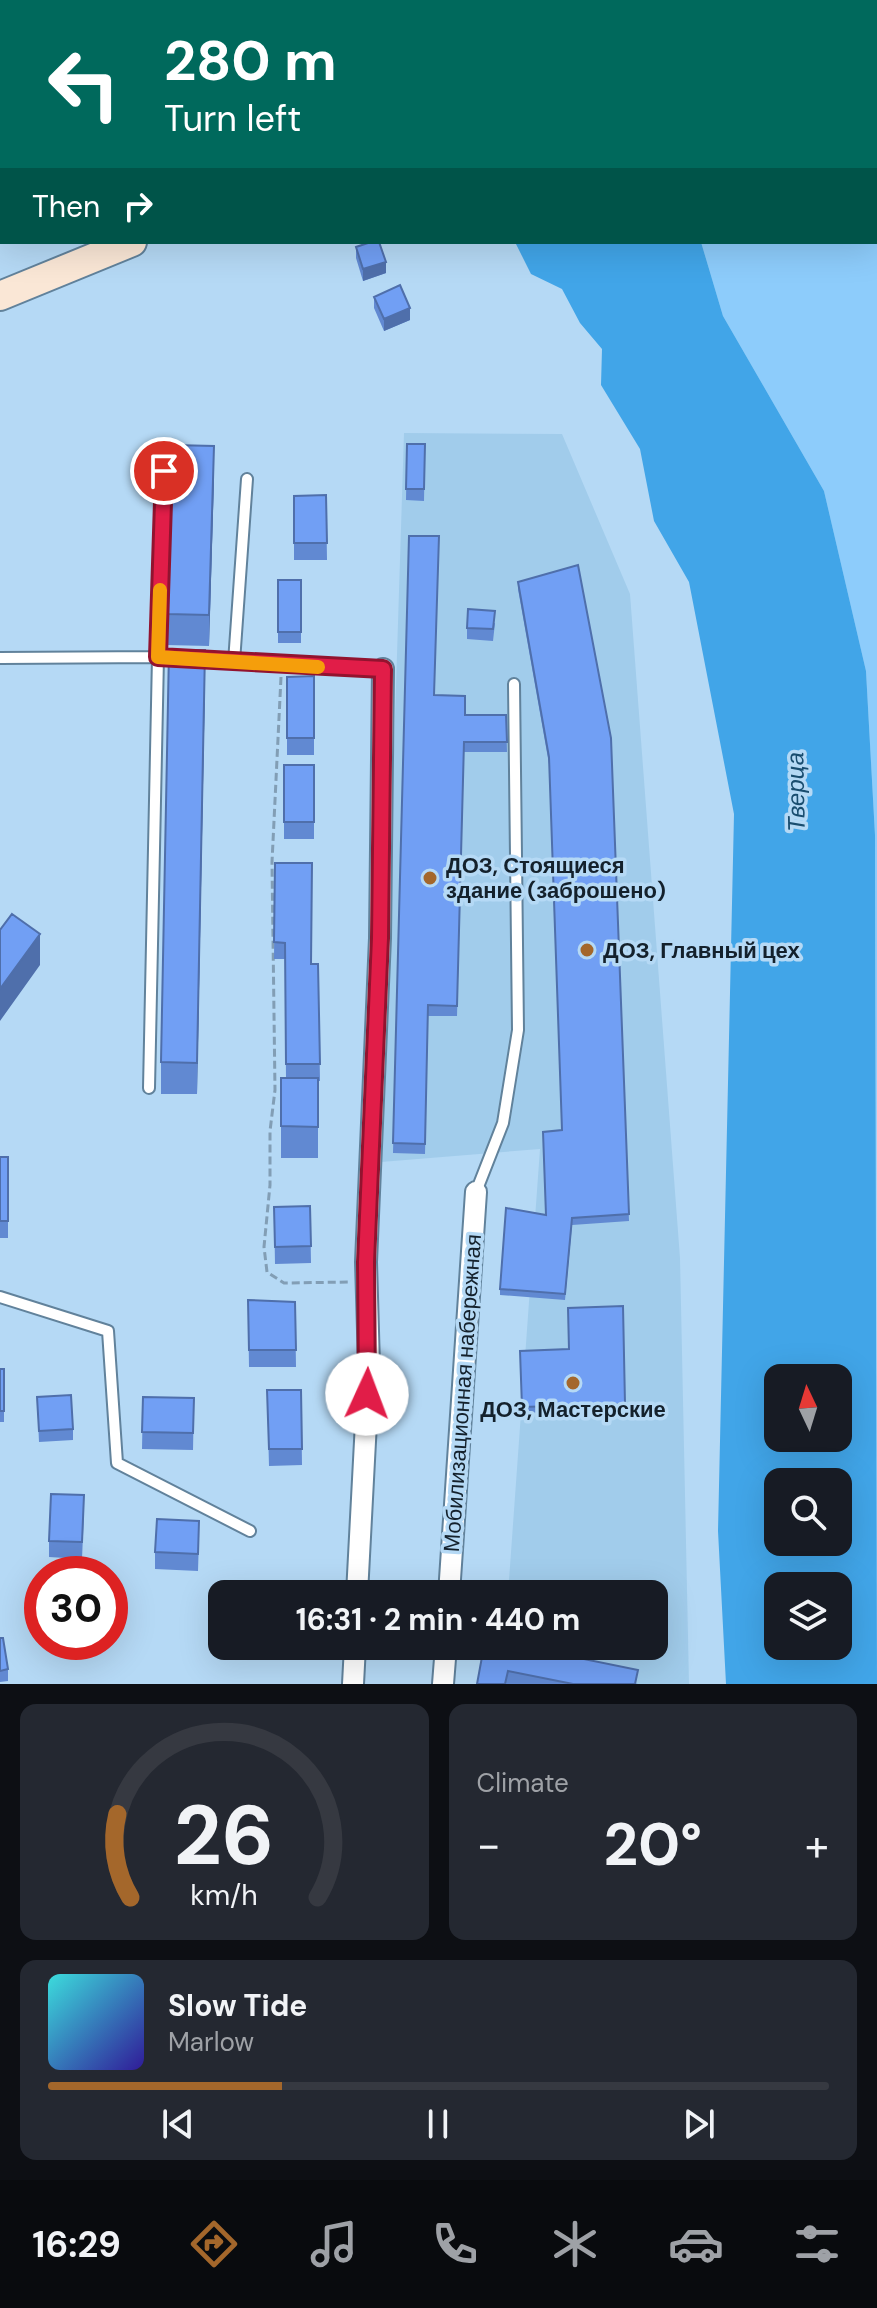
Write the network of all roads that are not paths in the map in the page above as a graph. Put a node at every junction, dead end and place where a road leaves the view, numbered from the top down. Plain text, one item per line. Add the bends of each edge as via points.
1 (127, 244) edge
2 (0, 296) edge
3 (164, 471) dead end
4 (247, 479) dead end
5 (158, 657) junction
6 (0, 658) edge
7 (234, 662) junction
8 (383, 669) joint
9 (514, 684) dead end
10 (149, 1088) dead end
11 (476, 1192) joint
12 (0, 1297) edge
13 (250, 1531) dead end
14 (358, 1580) edge
15 (450, 1580) edge
16 (354, 1660) edge
17 (445, 1660) edge
18 (353, 1684) edge
19 (443, 1684) edge

1 - 2 street
3 - 5 lane
4 - 7 lane
5 - 6 lane
5 - 7 lane
5 - 10 lane
7 - 8 lane
8 - 14 street via 380,938 366,1286 369,1365
9 - 11 lane via 518,1030 503,1123
11 - 15 street, Мобилизационная набережная
12 - 13 lane via 108,1331 117,1463
16 - 18 street
17 - 19 street

